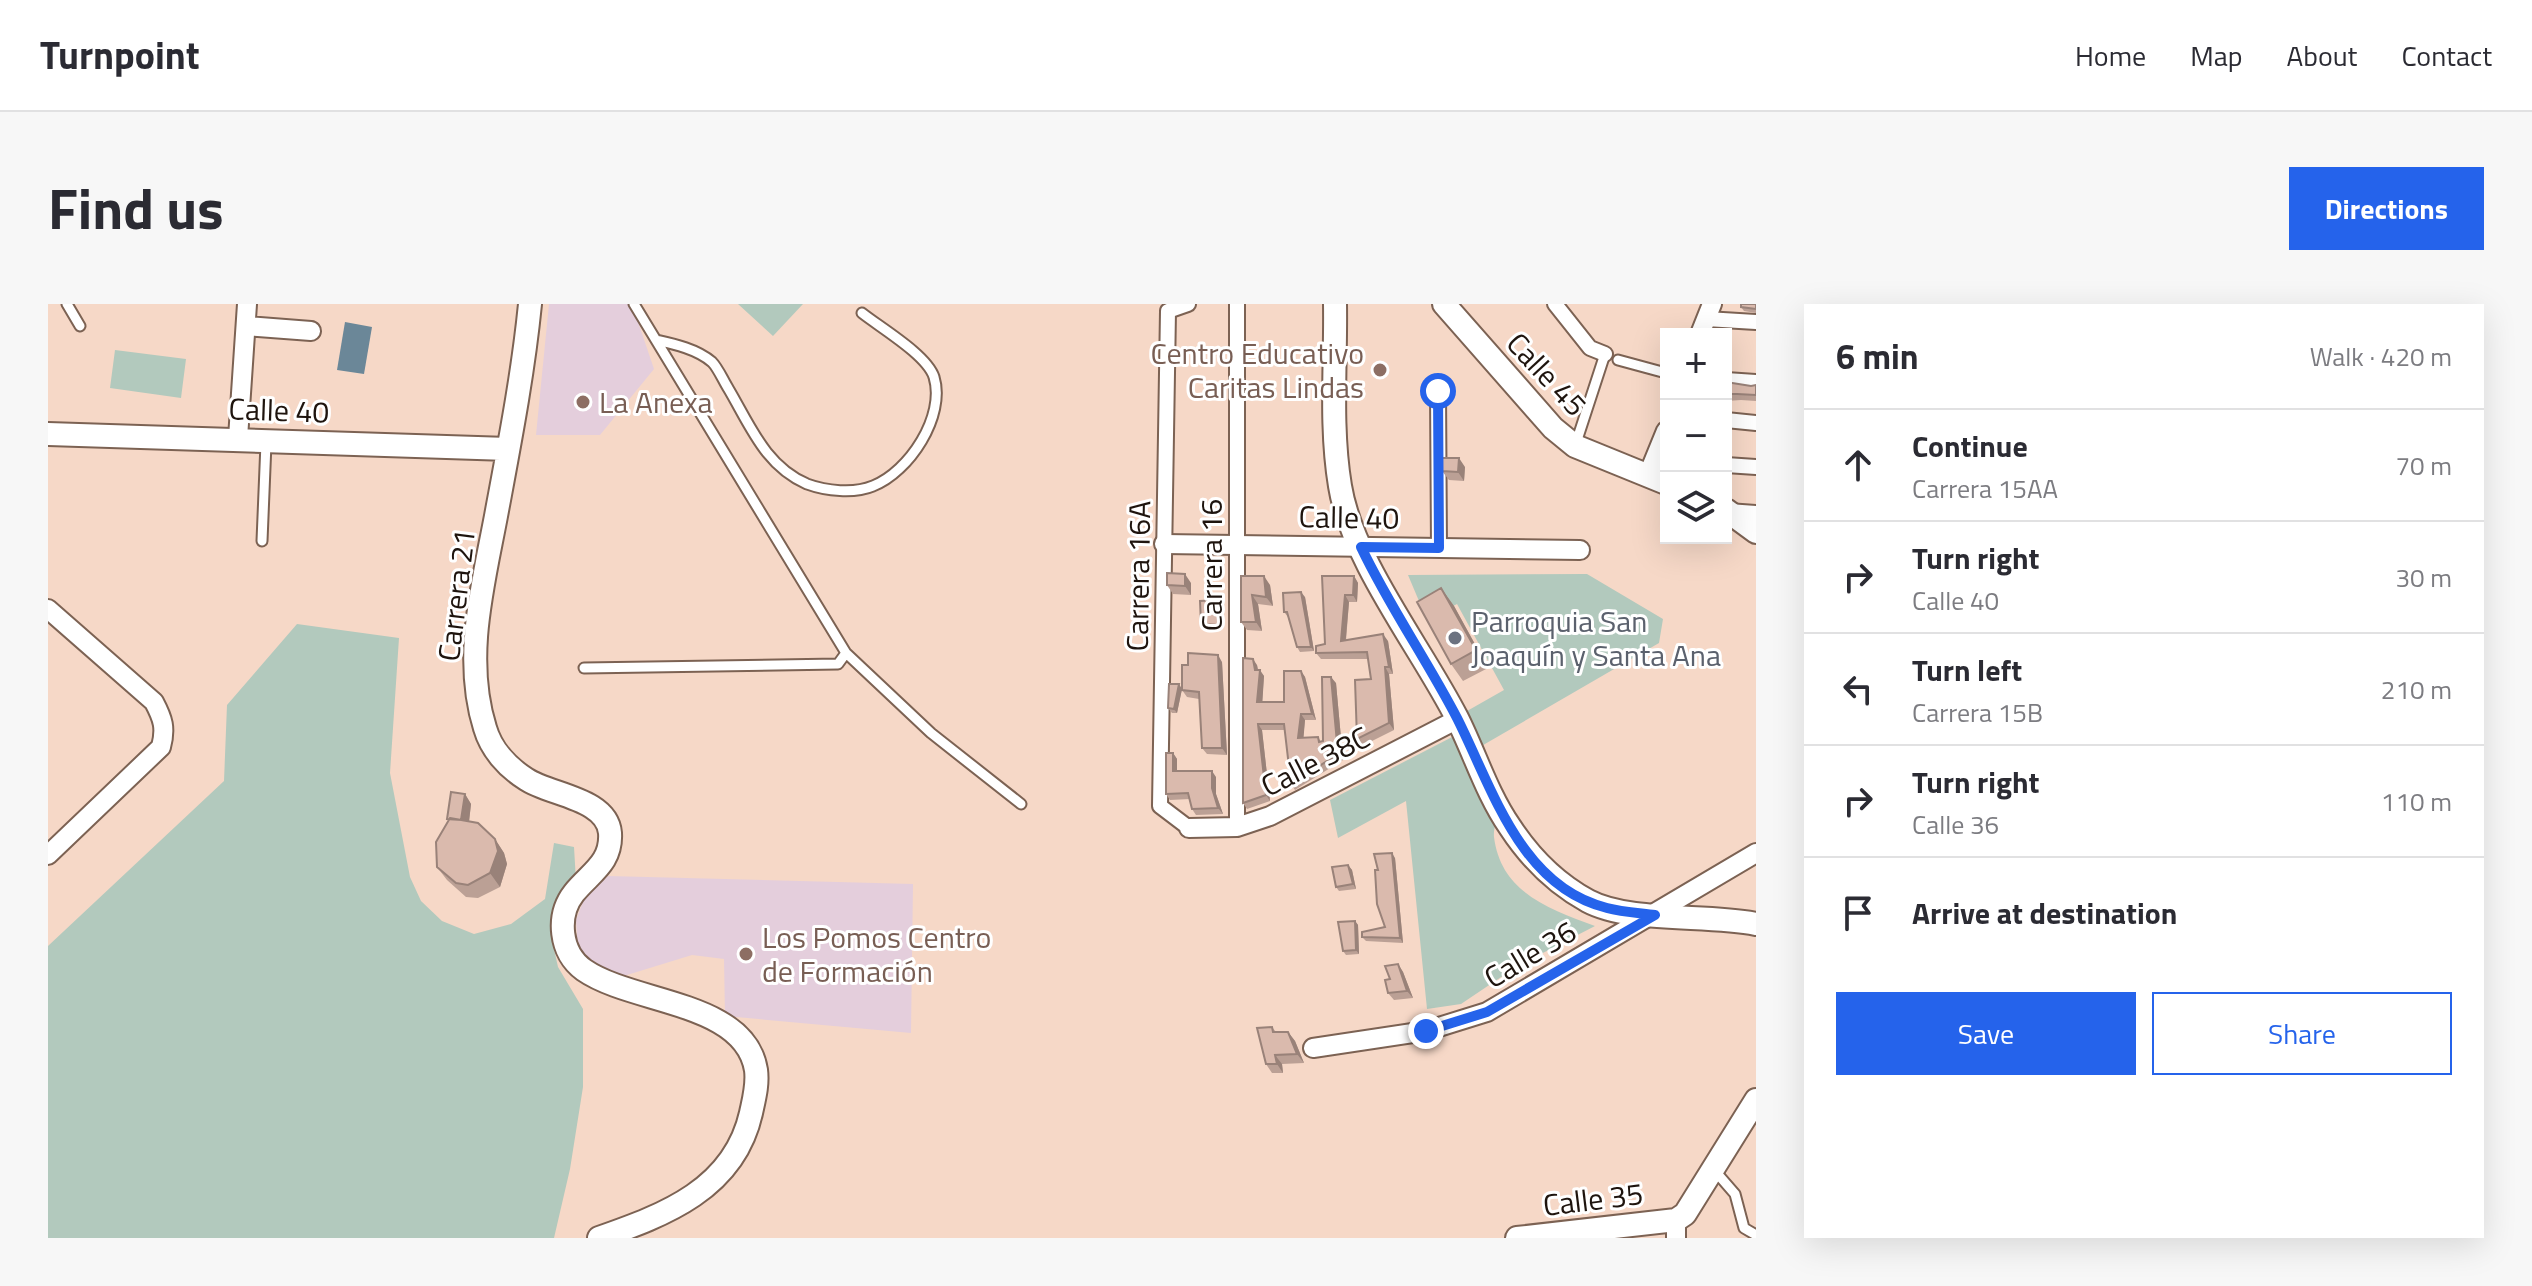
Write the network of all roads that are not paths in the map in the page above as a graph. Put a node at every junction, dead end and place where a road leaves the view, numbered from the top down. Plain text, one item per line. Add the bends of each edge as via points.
1 (67, 304) edge
2 (247, 304) edge
3 (530, 304) edge
4 (634, 304) edge
5 (1188, 304) edge
6 (1237, 304) edge
7 (1335, 304) edge
8 (1444, 304) edge
9 (1555, 304) edge
10 (862, 313) dead end
11 (1706, 319) edge
12 (1756, 322) edge
13 (80, 326) dead end
14 (246, 326) junction
15 (311, 331) dead end
16 (656, 340) junction
17 (1612, 357) junction
18 (1660, 371) edge
19 (1732, 380) edge
20 (1756, 382) edge
21 (1438, 391) dead end
22 (1732, 421) edge
23 (1756, 423) edge
24 (48, 434) edge
25 (238, 438) junction
26 (266, 439) junction
27 (1575, 446) junction
28 (508, 449) junction
29 (1732, 465) edge
30 (1756, 467) edge
31 (1659, 470) edge
32 (1732, 511) edge
33 (1756, 513) edge
34 (1732, 514) edge
35 (1756, 532) edge
36 (262, 541) dead end
37 (1164, 544) junction
38 (1237, 544) junction
39 (1361, 547) junction
40 (1439, 548) junction
41 (1580, 550) dead end
42 (48, 609) edge
43 (846, 653) junction
44 (584, 668) dead end
45 (1458, 719) junction
46 (1021, 804) dead end
47 (1237, 827) junction
48 (1189, 828) joint
49 (1756, 853) edge
50 (48, 855) edge
51 (1655, 915) junction
52 (1756, 924) edge
53 (1313, 1048) dead end
54 (1756, 1100) edge
55 (1715, 1171) junction
56 (1676, 1229) edge
57 (1756, 1235) edge
58 (599, 1238) edge
59 (1517, 1238) edge

1 - 13 lane
2 - 14 street
3 - 28 street, Carrera 21
4 - 16 lane
5 - 37 street, Carrera 16A via 1168,311
6 - 38 street, Carrera 16
7 - 39 street via 1340,487
8 - 27 street, Calle 45
9 - 17 street via 1590,348
10 - 16 lane via 923,361 934,374 938,396 935,413 903,465 874,486 846,491 809,485 778,468 712,362 683,346
11 - 12 street
14 - 15 street
14 - 25 street
16 - 43 lane
17 - 18 lane
17 - 27 lane
19 - 20 street
21 - 40 street
22 - 23 street
24 - 25 street, Calle 40
25 - 26 street, Calle 40
26 - 28 street, Calle 40
26 - 36 lane
27 - 31 street, Calle 45
28 - 58 street, Carrera 21 via 473,652 485,728 498,755 526,780 589,805 607,824 610,834 602,867 573,894 565,911 565,941 584,969 722,1021 737,1034 756,1069 756,1086 729,1166 701,1193 667,1212
29 - 30 street
32 - 33 street
34 - 35 street
37 - 38 street, Calle 40
37 - 48 street, Carrera 16A via 1160,806
38 - 39 street, Calle 40
38 - 47 street, Carrera 16
39 - 40 street, Calle 40
39 - 45 street
40 - 41 street, Calle 40
42 - 50 street via 133,680 164,720 161,747
43 - 44 lane via 838,664
43 - 46 lane via 931,733
45 - 47 street, Calle 38C via 1322,792
45 - 51 street via 1508,826 1542,869 1592,903
47 - 48 street, Calle 38C
49 - 51 street, Calle 36
51 - 52 street
51 - 53 street, Calle 36 via 1487,1012 1426,1031
54 - 55 street
55 - 56 street
55 - 57 lane via 1735,1194 1744,1228
56 - 59 street, Calle 35

